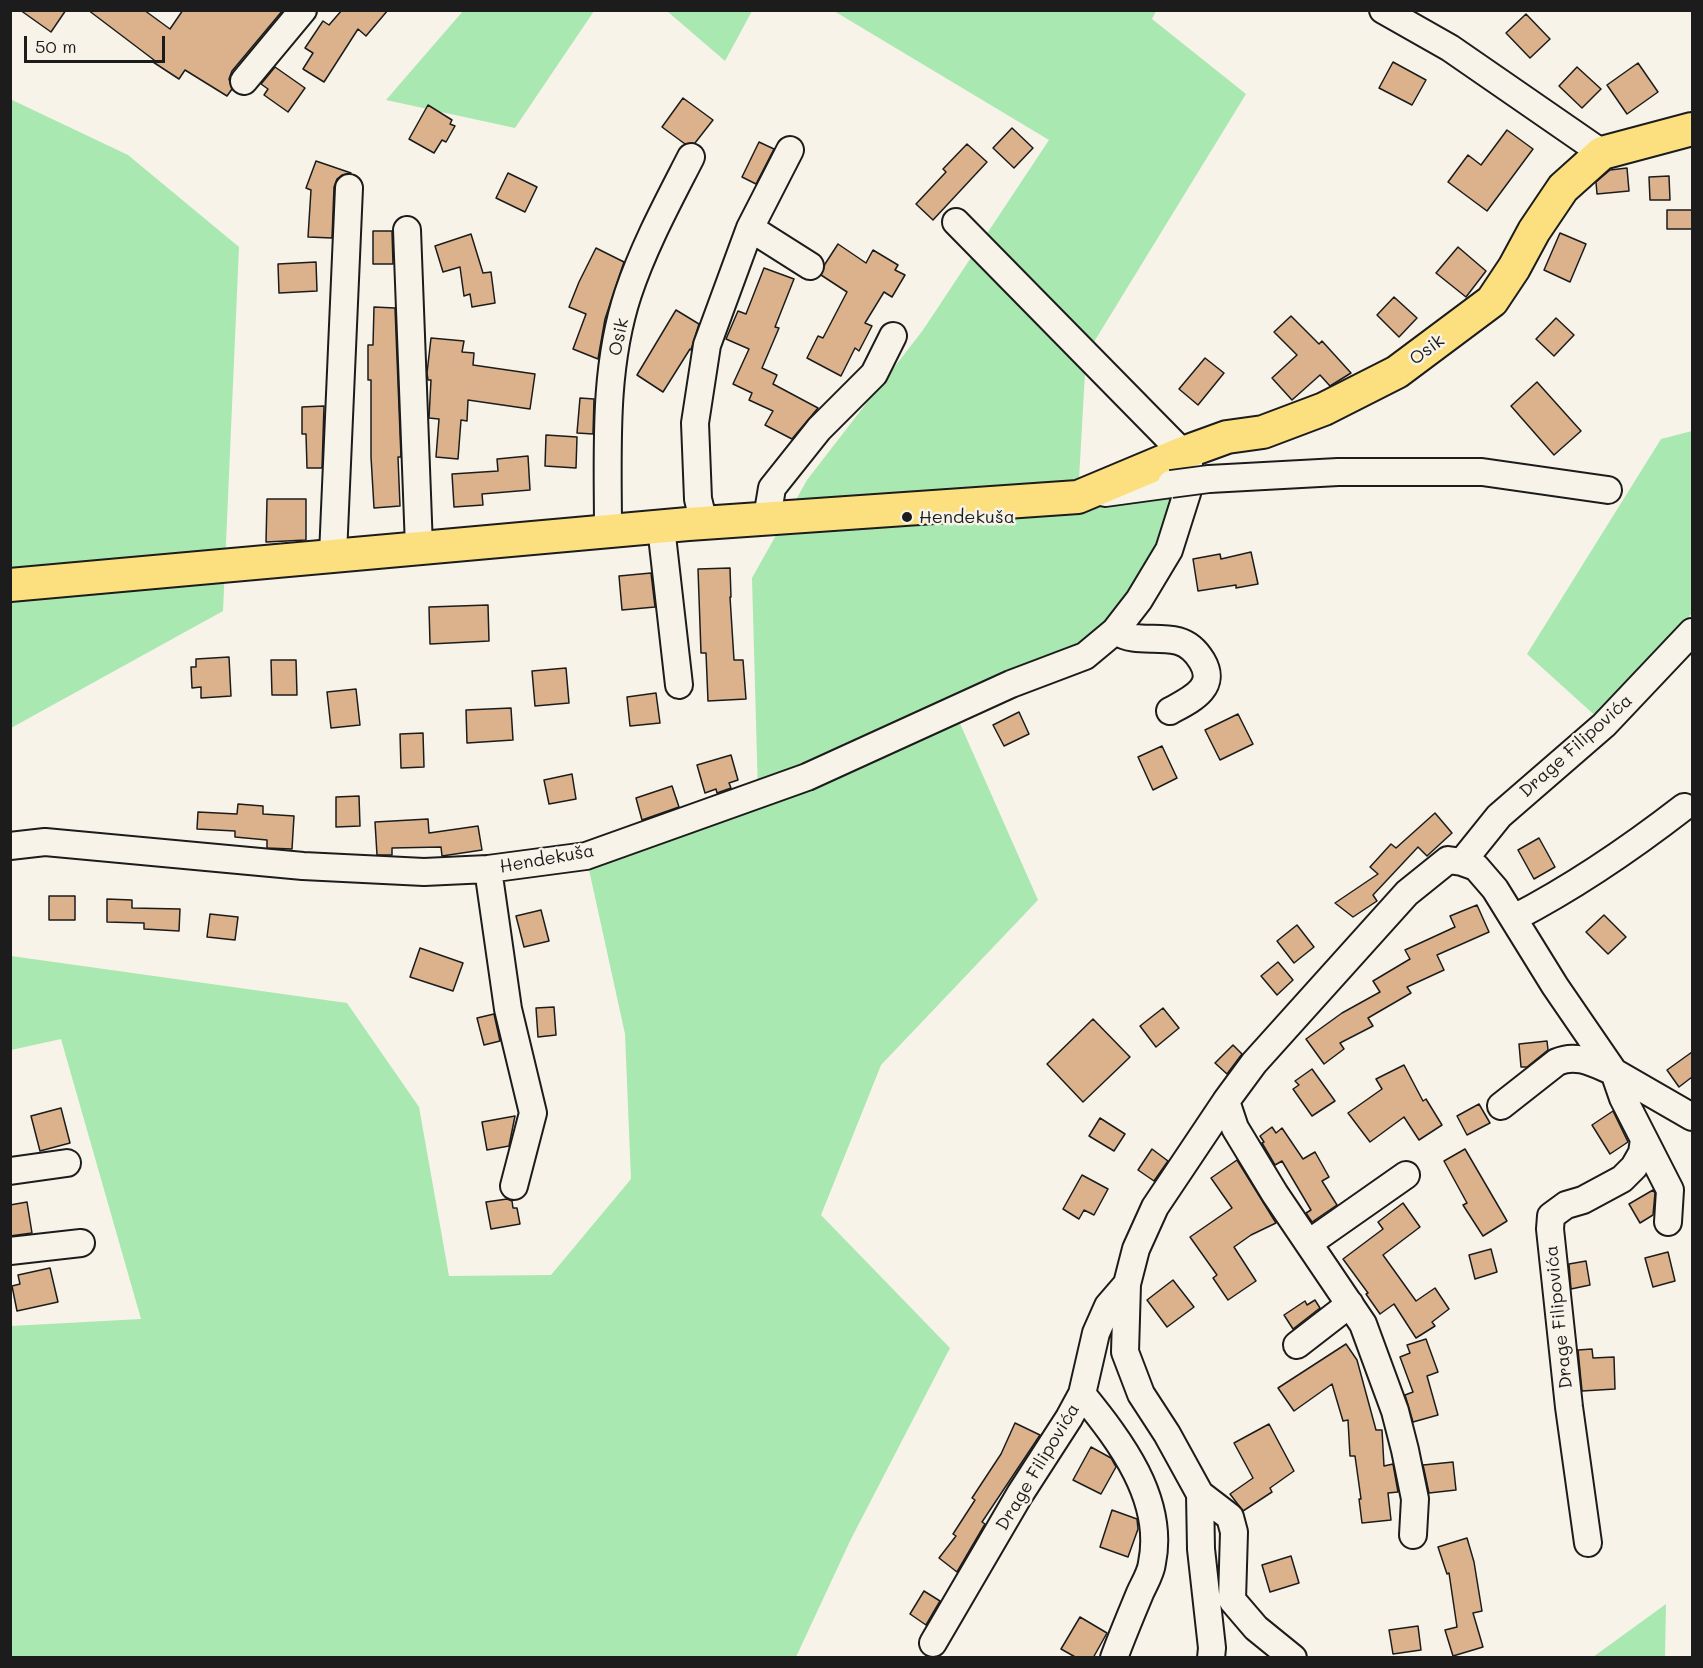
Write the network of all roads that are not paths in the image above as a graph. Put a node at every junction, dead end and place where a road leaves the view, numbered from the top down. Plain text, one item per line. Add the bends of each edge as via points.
1 (303, 10) edge
2 (1383, 10) edge
3 (244, 81) dead end
4 (1692, 129) edge
5 (790, 150) dead end
6 (1602, 153) junction
7 (691, 157) dead end
8 (349, 188) dead end
9 (956, 222) dead end
10 (750, 228) junction
11 (407, 230) dead end
12 (810, 266) dead end
13 (892, 336) dead end
14 (1187, 452) junction
15 (1608, 490) dead end
16 (1078, 497) junction
17 (767, 518) junction
18 (704, 523) junction
19 (661, 526) junction
20 (608, 531) junction
21 (419, 548) junction
22 (333, 555) junction
23 (10, 585) edge
24 (1115, 631) junction
25 (1692, 632) edge
26 (679, 685) dead end
27 (1170, 711) dead end
28 (1684, 807) dead end
29 (10, 846) edge
30 (1462, 862) junction
31 (488, 869) junction
32 (1514, 918) junction
33 (1614, 1072) junction
34 (1226, 1101) junction
35 (1501, 1106) dead end
36 (1692, 1117) edge
37 (1644, 1139) junction
38 (67, 1163) dead end
39 (10, 1171) edge
40 (1406, 1175) dead end
41 (514, 1186) dead end
42 (1668, 1222) dead end
43 (81, 1243) dead end
44 (1309, 1243) junction
45 (10, 1251) edge
46 (1127, 1284) junction
47 (1350, 1304) junction
48 (1297, 1345) dead end
49 (1082, 1394) junction
50 (1200, 1494) junction
51 (1413, 1535) dead end
52 (1588, 1543) dead end
53 (933, 1643) dead end
54 (1114, 1658) edge
55 (1211, 1658) edge
56 (1293, 1658) edge

1 - 3 street
2 - 6 street via 1450,48
4 - 6 main road, Osik
5 - 10 street
6 - 14 main road, Osik via 1563,188 1492,302 1397,372 1324,409 1263,432 1227,437
7 - 20 street, Osik via 651,236 625,306 613,360
8 - 22 street
9 - 14 street
10 - 12 street
10 - 18 street via 707,345 695,423 698,499
11 - 21 street
13 - 17 street via 874,375 819,429 772,488
14 - 16 main road, Osik
14 - 24 street, Hendekuša via 1188,490 1169,550
15 - 16 street, bridge via 1482,472 1338,472 1209,479
16 - 17 main road, Osik
17 - 18 main road, Osik
18 - 19 main road, Osik
19 - 20 main road, Osik
19 - 26 street
20 - 21 main road, Osik
21 - 22 main road, Osik
22 - 23 main road, Osik
24 - 27 street via 1126,638 1177,641 1197,653 1207,670 1204,686
24 - 31 street, Hendekuša via 1085,656 1011,684 807,777 586,856
25 - 30 street, Drage Filipovića via 1604,725 1499,816
28 - 32 street via 1634,844
29 - 31 street, Hendekuša via 45,842 303,866 402,871
30 - 32 street via 1476,867
30 - 34 street, Drage Filipovića via 1448,860 1407,893 1287,1025
31 - 41 street, Hendekuša via 508,1009 533,1113
32 - 33 street
33 - 35 street via 1568,1057
33 - 36 street
33 - 37 street
34 - 44 street via 1235,1128
34 - 46 street, Drage Filipovića via 1155,1207 1136,1249
37 - 42 street via 1670,1190
37 - 52 street, Drage Filipovića via 1642,1153 1622,1179 1551,1216 1569,1407
38 - 39 street
40 - 44 street
43 - 45 street
44 - 47 street
46 - 49 street, Drage Filipovića via 1108,1306 1096,1333
46 - 50 street, Drage Filipovića via 1125,1352 1142,1394
47 - 48 street
47 - 51 street via 1363,1324 1395,1411 1415,1499
49 - 53 street, Drage Filipovića
49 - 54 street via 1136,1467 1151,1511 1152,1564
50 - 55 street, Drage Filipovića
50 - 56 street, Drage Filipovića via 1230,1517 1234,1532 1232,1600 1256,1628

